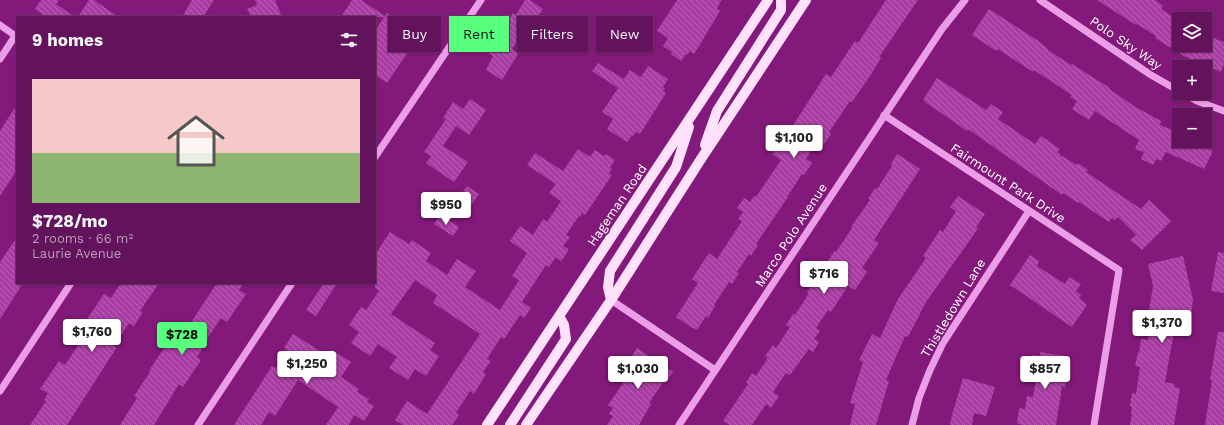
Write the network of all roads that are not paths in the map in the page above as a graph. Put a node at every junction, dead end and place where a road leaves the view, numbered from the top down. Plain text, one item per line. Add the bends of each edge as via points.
1 (481, 0) edge
2 (768, 0) edge
3 (781, 0) edge
4 (806, 0) edge
5 (965, 0) edge
6 (1040, 0) edge
7 (0, 25) edge
8 (16, 36) edge
9 (0, 59) edge
10 (1172, 88) edge
11 (1195, 100) edge
12 (1224, 112) edge
13 (693, 115) junction
14 (884, 115) junction
15 (376, 156) edge
16 (701, 158) junction
17 (1029, 211) junction
18 (70, 284) edge
19 (291, 284) edge
20 (611, 300) junction
21 (559, 316) junction
22 (716, 370) junction
23 (0, 390) edge
24 (198, 425) edge
25 (487, 425) edge
26 (510, 425) edge
27 (526, 425) edge
28 (679, 425) edge
29 (912, 425) edge
30 (1094, 425) edge

1 - 15 street
2 - 13 main road, Hageman Road
3 - 16 main road via 781,10 717,111
4 - 16 main road
5 - 14 street, Marco Polo Avenue via 942,29
6 - 10 street, Polo Sky Way
7 - 8 street
8 - 9 street
11 - 12 street
13 - 20 main road via 676,167 610,271 608,287
13 - 21 main road, Hageman Road
14 - 17 street, Fairmount Park Drive
14 - 22 street, Marco Polo Avenue
16 - 20 main road
17 - 29 street, Thistledown Lane via 943,343 919,398
17 - 30 street, Fairmount Park Drive via 1119,270
18 - 23 street
19 - 24 street
20 - 22 street
20 - 27 main road
21 - 25 main road, Hageman Road
21 - 26 main road via 564,325 566,338
22 - 28 street, Marco Polo Avenue

